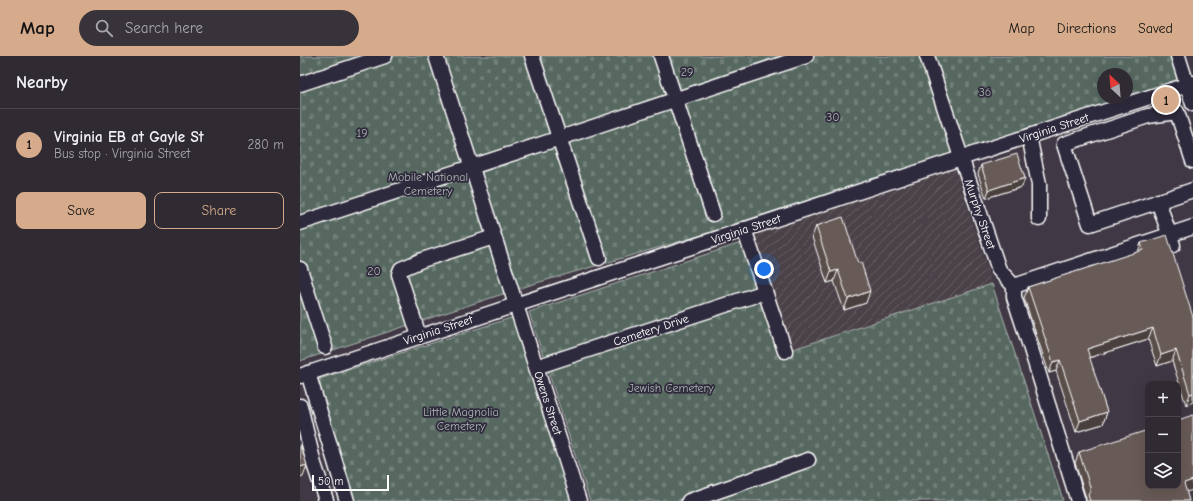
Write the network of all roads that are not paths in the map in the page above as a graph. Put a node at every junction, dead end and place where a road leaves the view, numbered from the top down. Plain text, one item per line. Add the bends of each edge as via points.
1 (385, 56) edge
2 (436, 56) edge
3 (532, 56) edge
4 (661, 56) edge
5 (806, 56) edge
6 (928, 56) edge
7 (1178, 56) edge
8 (300, 84) edge
9 (1190, 84) edge
10 (676, 100) junction
11 (1193, 104) edge
12 (1029, 136) junction
13 (560, 138) junction
14 (961, 158) junction
15 (1193, 161) edge
16 (472, 167) junction
17 (1193, 190) edge
18 (1158, 201) junction
19 (713, 214) dead end
20 (1039, 219) dead end
21 (300, 223) edge
22 (1193, 227) edge
23 (744, 229) junction
24 (494, 237) junction
25 (1171, 240) junction
26 (599, 258) dead end
27 (300, 270) edge
28 (1014, 286) junction
29 (765, 292) junction
30 (516, 304) junction
31 (419, 336) junction
32 (325, 347) dead end
33 (785, 351) dead end
34 (536, 367) junction
35 (304, 374) edge
36 (300, 409) edge
37 (333, 456) junction
38 (808, 460) dead end
39 (314, 464) junction
40 (324, 501) edge
41 (347, 501) edge
42 (579, 501) edge
43 (688, 501) edge
44 (1078, 501) edge

1 - 8 street
2 - 16 street, Owens Street
3 - 13 street
4 - 10 street
5 - 10 street
6 - 14 street, Murphy Street
7 - 9 street
9 - 11 street
9 - 12 street, Virginia Street
10 - 13 street
10 - 19 street
12 - 14 street, Virginia Street
12 - 20 street via 1039,184
13 - 16 street
13 - 26 street
14 - 23 street, Virginia Street
14 - 28 street, Murphy Street via 999,270
15 - 18 street via 1177,112 1148,116 1064,144 1090,224
16 - 21 street
16 - 24 street, Owens Street
17 - 18 street
18 - 25 street
22 - 25 street
23 - 29 street
23 - 30 street, Virginia Street
24 - 30 street, Owens Street
24 - 31 street via 401,269 399,274
25 - 28 street
27 - 32 street
28 - 44 street via 1014,297
29 - 33 street
29 - 34 street, Cemetery Drive
30 - 31 street, Virginia Street
30 - 34 street, Owens Street
31 - 35 street, Virginia Street
34 - 42 street, Owens Street
35 - 37 street
36 - 39 street
37 - 39 street
37 - 41 street
38 - 43 street
39 - 40 street via 326,500

